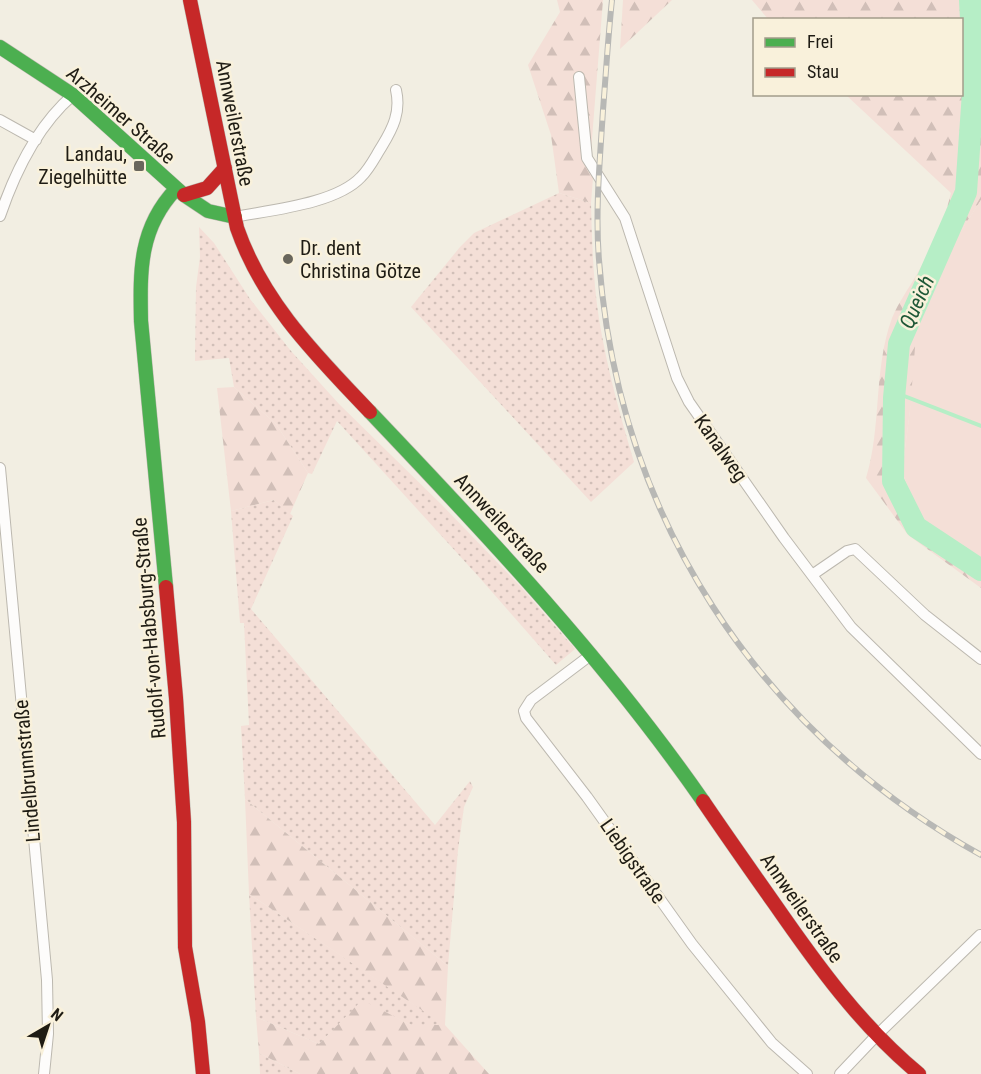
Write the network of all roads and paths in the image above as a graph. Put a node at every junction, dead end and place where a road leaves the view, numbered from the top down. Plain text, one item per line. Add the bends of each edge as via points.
1 (190, 0) edge
2 (0, 47) edge
3 (579, 77) dead end
4 (396, 90) dead end
5 (73, 95) junction
6 (0, 120) edge
7 (36, 140) junction
8 (225, 168) junction
9 (4, 190) edge
10 (180, 192) junction
11 (0, 216) edge
12 (234, 217) junction
13 (0, 468) edge
14 (1, 501) edge
15 (812, 575) junction
16 (592, 654) junction
17 (981, 660) edge
18 (981, 754) edge
19 (980, 935) edge
20 (876, 1036) junction
21 (44, 1074) edge
22 (203, 1074) edge
23 (807, 1074) edge
24 (840, 1074) edge
25 (919, 1074) edge

1 - 8 street, Annweilerstraße
2 - 5 street, Arzheimer Straße
3 - 15 street, Kanalweg via 587,158 625,218 682,390
4 - 12 street via 399,105 392,130 367,170 352,185 309,202
5 - 7 street via 51,116
5 - 10 street, Arzheimer Straße
6 - 7 street
7 - 9 street
8 - 10 street via 207,188
8 - 12 street, Annweilerstraße
9 - 11 street
10 - 12 street, Arzheimer Straße via 208,211
10 - 22 street, Rudolf-von-Habsburg-Straße via 159,207 148,229 140,283 176,698 184,822 185,947
12 - 16 street, Annweilerstraße via 258,277 295,331 512,561
13 - 14 street, Lindelbrunnstraße
14 - 21 street, Lindelbrunnstraße via 48,1002
15 - 17 street via 855,549 925,615
15 - 18 street, Kanalweg via 851,627
16 - 20 street, Annweilerstraße via 681,770 820,970
16 - 23 street, Liebigstraße via 531,700 524,711 526,718 692,944 772,1043
19 - 20 street
20 - 24 street
20 - 25 street, Annweilerstraße

